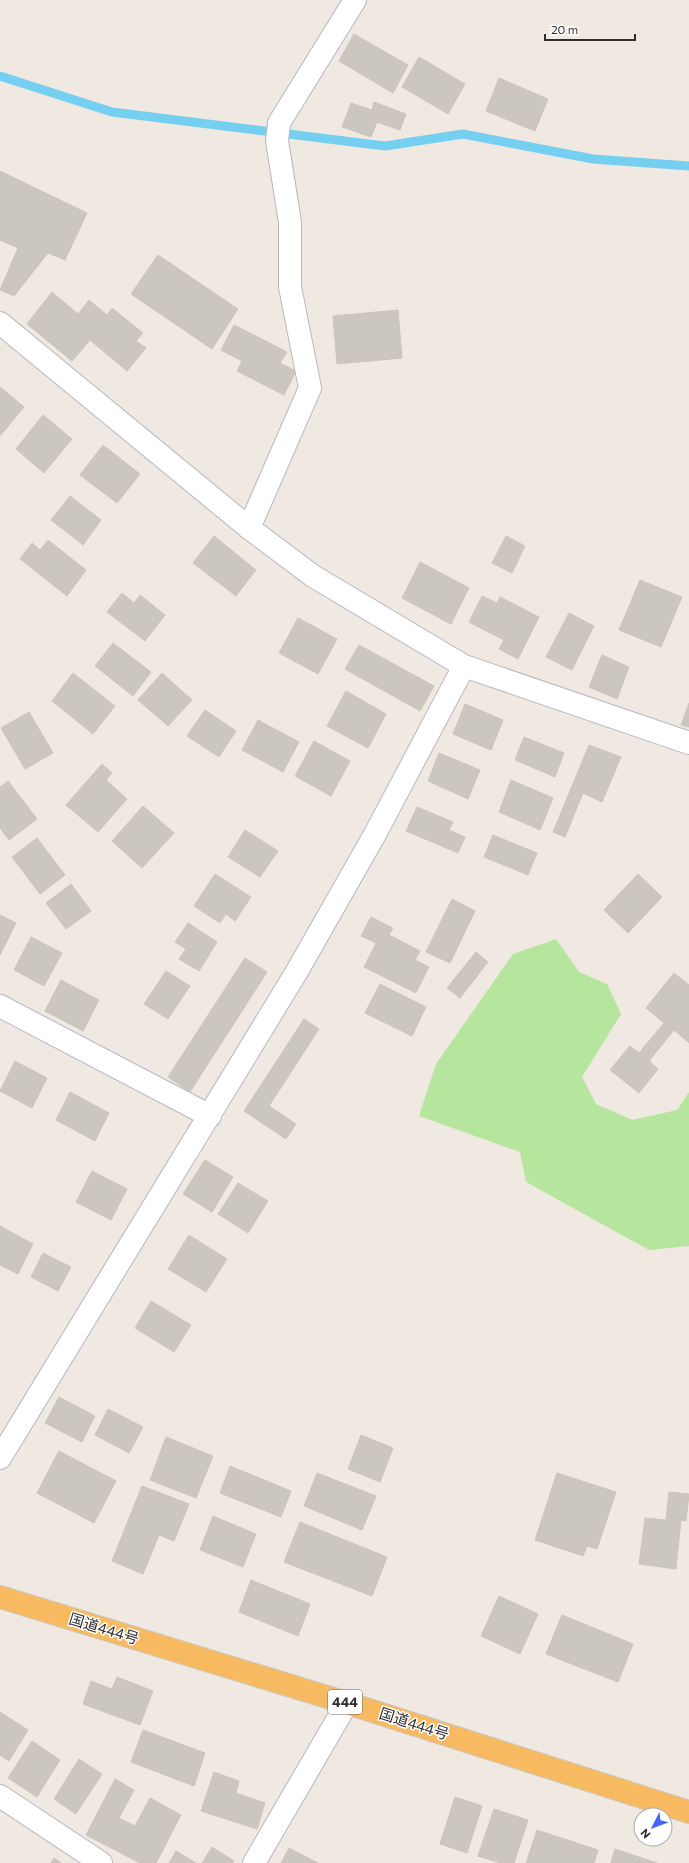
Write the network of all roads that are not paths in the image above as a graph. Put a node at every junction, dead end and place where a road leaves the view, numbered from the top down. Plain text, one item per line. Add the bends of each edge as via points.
1 (355, 0) edge
2 (0, 323) edge
3 (249, 528) junction
4 (464, 666) junction
5 (689, 743) edge
6 (0, 1006) edge
7 (210, 1116) junction
8 (0, 1458) edge
9 (0, 1597) edge
10 (347, 1703) junction
11 (0, 1796) edge
12 (689, 1812) edge
13 (101, 1863) edge
14 (254, 1863) edge

1 - 3 street via 278,132 290,222 290,287 310,388
2 - 3 street
3 - 4 street via 313,576
4 - 5 street
4 - 7 street via 374,836
6 - 7 street
7 - 8 street
9 - 10 highway, 国道444号 / 444
10 - 12 highway, 国道444号 / 444
10 - 14 street
11 - 13 street

